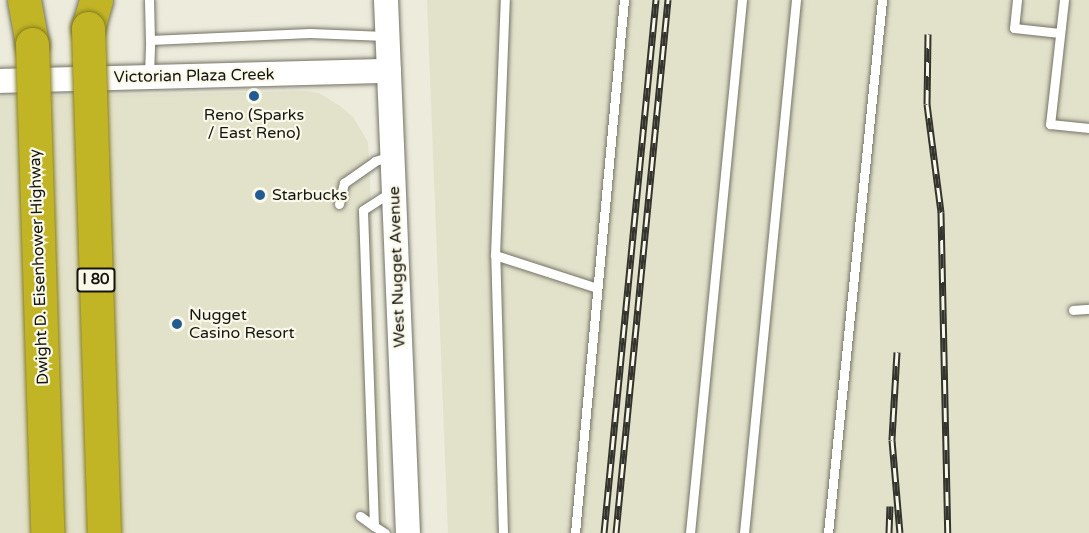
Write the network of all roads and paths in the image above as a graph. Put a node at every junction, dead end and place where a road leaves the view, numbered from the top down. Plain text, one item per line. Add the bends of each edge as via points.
1 (24, 0) edge
2 (31, 0) edge
3 (149, 0) edge
4 (386, 0) edge
5 (505, 0) edge
6 (624, 0) edge
7 (742, 0) edge
8 (796, 0) edge
9 (882, 0) edge
10 (1017, 0) edge
11 (1064, 0) edge
12 (90, 9) edge
13 (1060, 33) junction
14 (388, 36) junction
15 (150, 40) junction
16 (32, 44) junction
17 (389, 71) junction
18 (149, 77) junction
19 (0, 81) edge
20 (1089, 128) edge
21 (392, 156) junction
22 (394, 190) junction
23 (339, 204) dead end
24 (495, 255) junction
25 (597, 288) junction
26 (1089, 309) edge
27 (1073, 310) dead end
28 (360, 516) dead end
29 (374, 526) junction
30 (47, 533) edge
31 (104, 533) edge
32 (385, 533) edge
33 (408, 533) edge
34 (503, 533) edge
35 (575, 533) edge
36 (690, 533) edge
37 (744, 533) edge
38 (828, 533) edge

1 - 16 highway
2 - 16 highway, Dwight D. Eisenhower Highway
3 - 15 lane
4 - 14 street, West Nugget Avenue
5 - 24 lane
6 - 25 lane
7 - 36 lane
8 - 37 lane
9 - 38 lane
10 - 13 lane via 1014,28
11 - 13 lane
12 - 31 highway, I 80, bridge
13 - 20 lane via 1050,124
14 - 15 lane via 310,33
14 - 17 street, West Nugget Avenue
15 - 18 lane
16 - 30 highway, Dwight D. Eisenhower Highway, bridge
17 - 18 street, Victorian Plaza Creek
17 - 21 street, West Nugget Avenue
18 - 19 street, Victorian Plaza Creek
21 - 22 street, West Nugget Avenue
21 - 23 lane via 375,161 344,183
22 - 29 lane via 363,210
22 - 33 street, West Nugget Avenue
24 - 25 lane
24 - 34 lane
25 - 35 lane
26 - 27 lane
28 - 29 lane
29 - 32 lane

